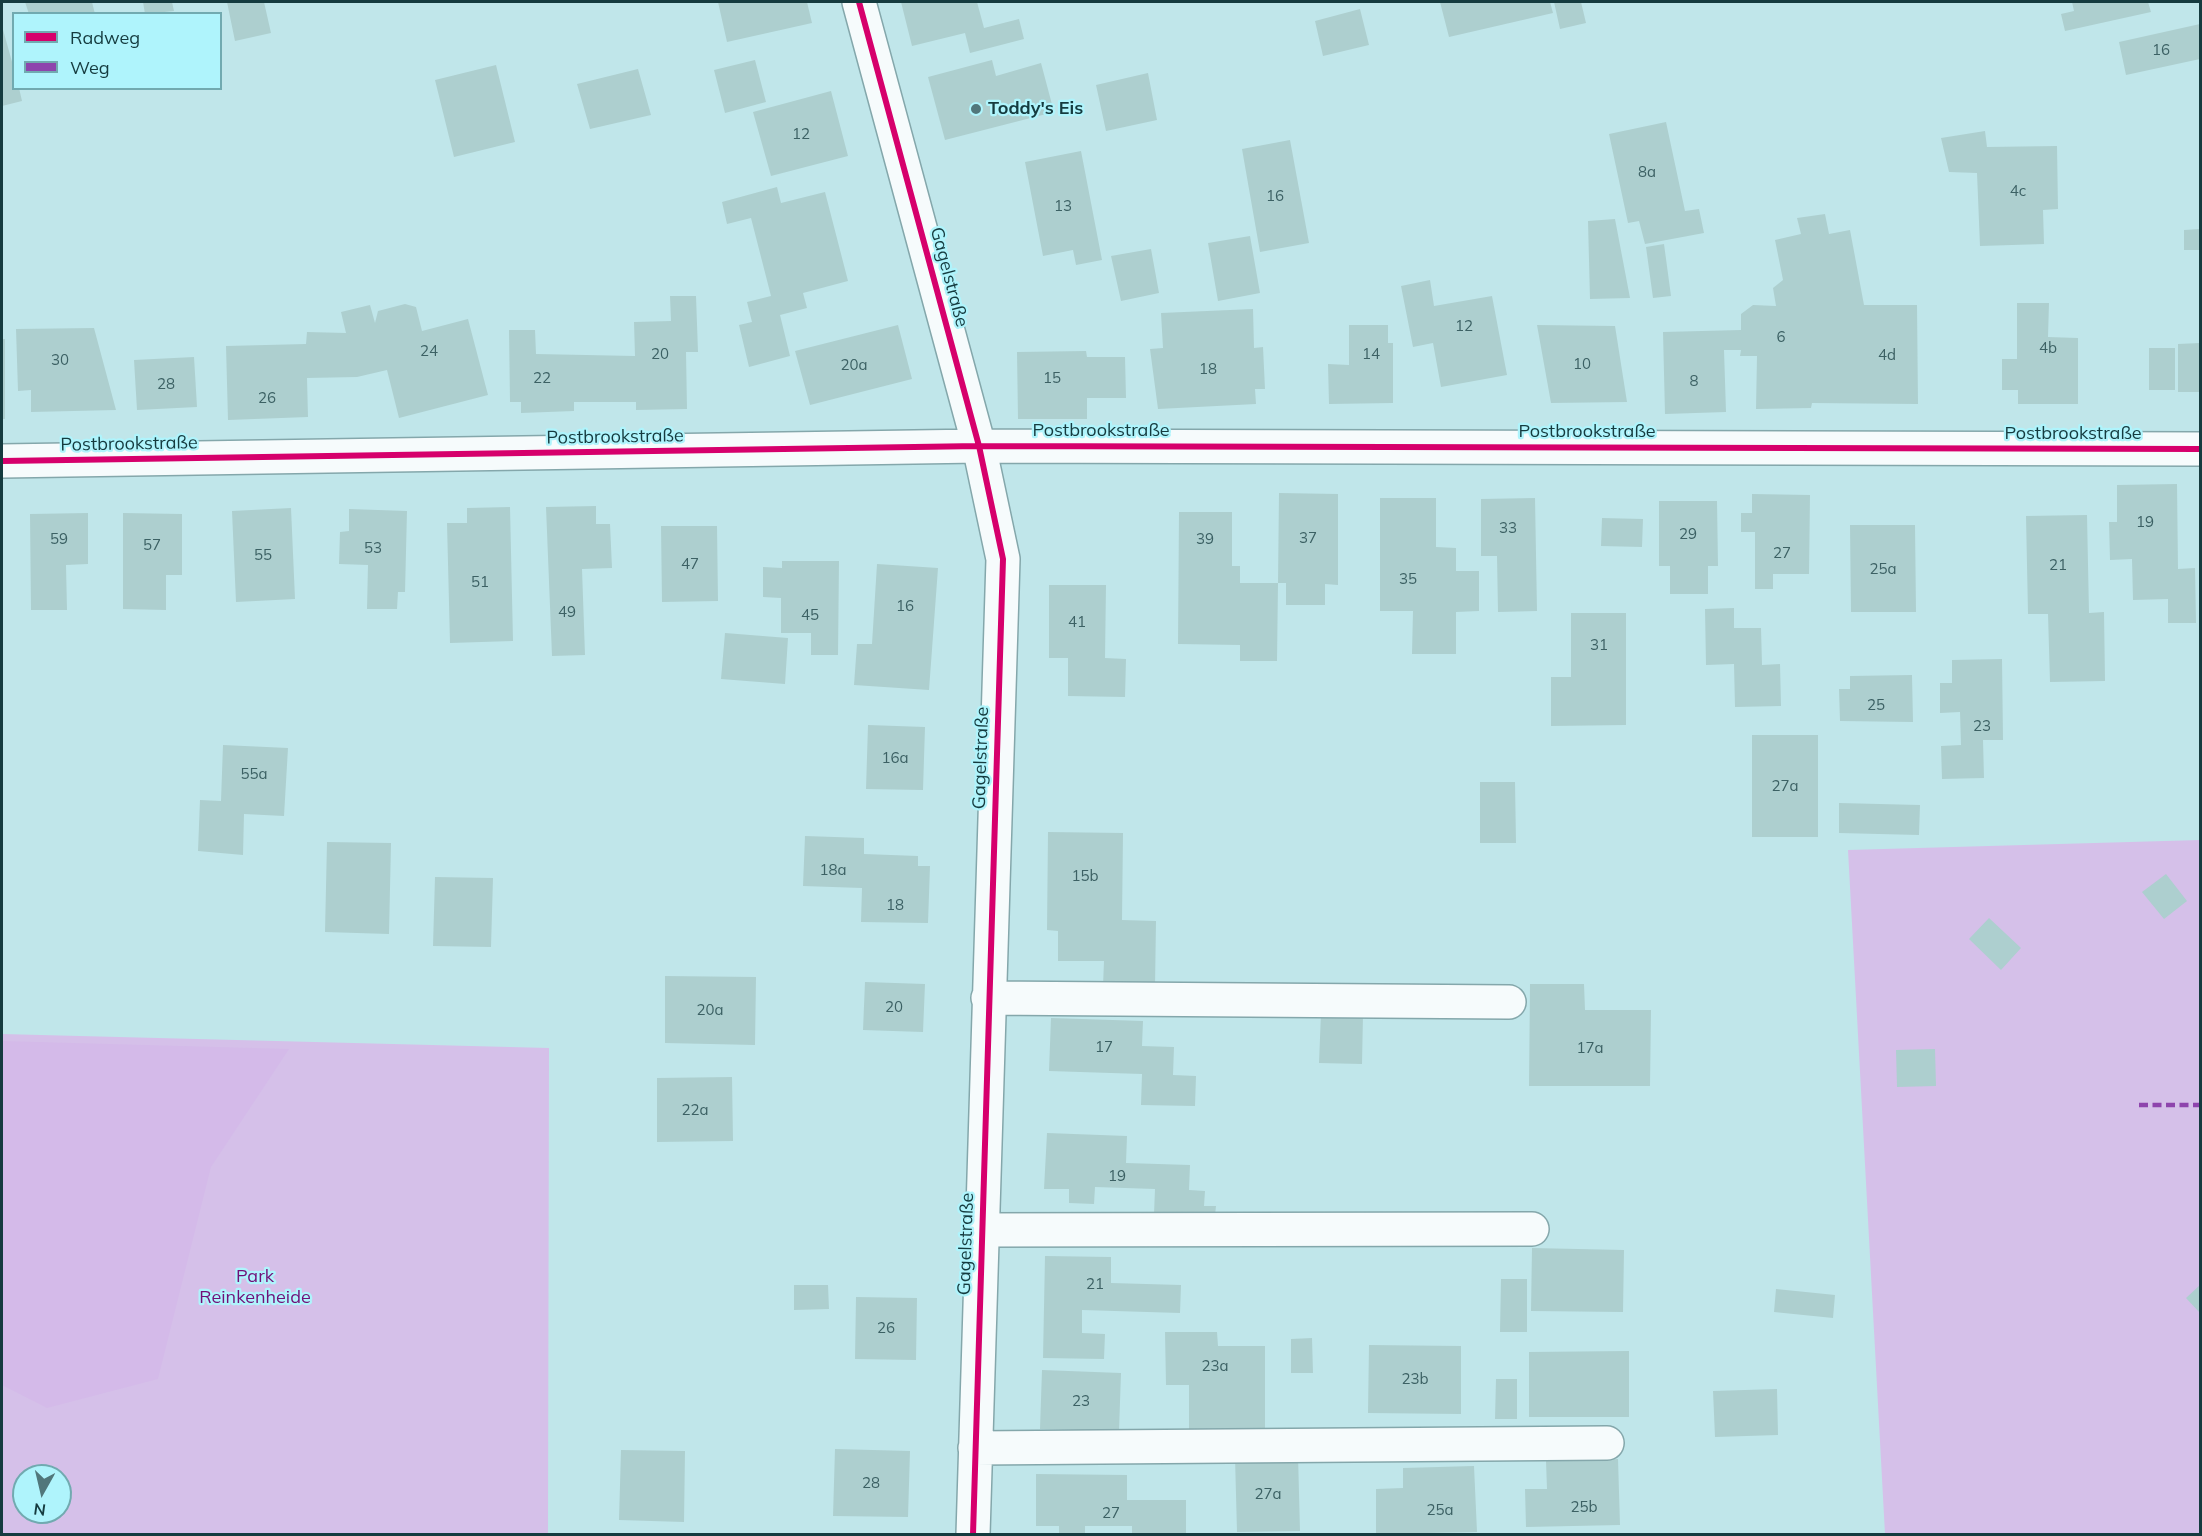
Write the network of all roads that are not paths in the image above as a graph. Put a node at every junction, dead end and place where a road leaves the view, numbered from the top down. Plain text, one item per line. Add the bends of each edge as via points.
1 (859, 2) edge
2 (979, 446) junction
3 (2200, 449) edge
4 (2, 461) edge
5 (988, 998) junction
6 (1509, 1002) dead end
7 (1532, 1229) dead end
8 (981, 1230) junction
9 (1607, 1443) dead end
10 (975, 1448) junction
11 (972, 1534) edge

1 - 2 street, Gagelstraße
2 - 3 street, Postbrookstraße
2 - 4 street, Postbrookstraße
2 - 5 street, Gagelstraße via 1003,559
5 - 6 street
5 - 8 street, Gagelstraße
7 - 8 street
8 - 10 street, Gagelstraße
9 - 10 street
10 - 11 street, Gagelstraße

